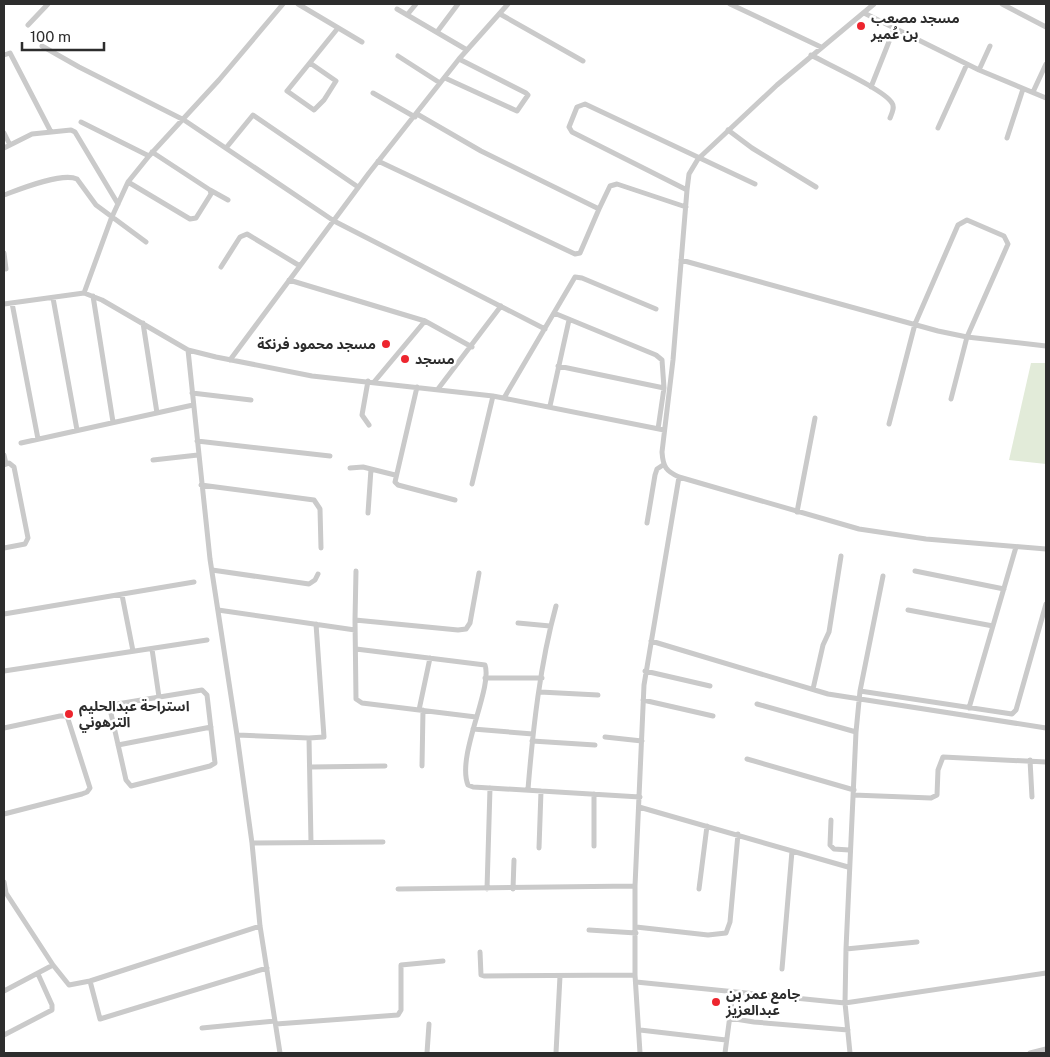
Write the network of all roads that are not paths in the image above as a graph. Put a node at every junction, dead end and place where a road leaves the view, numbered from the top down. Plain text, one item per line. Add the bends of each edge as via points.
1 (48, 4) edge
2 (283, 4) edge
3 (298, 4) edge
4 (416, 4) edge
5 (458, 4) edge
6 (508, 4) edge
7 (730, 4) edge
8 (863, 4) edge
9 (1002, 4) edge
10 (872, 5) edge
11 (396, 9) dead end
12 (864, 12) junction
13 (500, 14) junction
14 (407, 15) junction
15 (28, 26) dead end
16 (1046, 27) edge
17 (338, 28) junction
18 (894, 29) junction
19 (437, 32) junction
20 (362, 42) dead end
21 (42, 46) dead end
22 (990, 46) dead end
23 (821, 47) junction
24 (467, 50) junction
25 (4, 55) edge
26 (811, 55) junction
27 (398, 56) dead end
28 (459, 59) junction
29 (583, 61) dead end
30 (310, 63) junction
31 (967, 64) junction
32 (1046, 64) edge
33 (979, 70) junction
34 (444, 78) junction
35 (440, 83) junction
36 (871, 87) junction
37 (1023, 89) junction
38 (1032, 92) junction
39 (373, 94) dead end
40 (1046, 98) edge
41 (416, 116) junction
42 (890, 118) dead end
43 (184, 120) junction
44 (80, 122) dead end
45 (938, 128) dead end
46 (728, 130) junction
47 (52, 132) junction
48 (4, 133) edge
49 (1007, 138) dead end
50 (10, 145) junction
51 (4, 148) edge
52 (226, 148) junction
53 (150, 154) junction
54 (698, 159) junction
55 (378, 161) junction
56 (128, 182) junction
57 (755, 184) dead end
58 (358, 187) junction
59 (816, 187) dead end
60 (210, 190) junction
61 (687, 190) junction
62 (4, 195) edge
63 (228, 200) dead end
64 (118, 204) junction
65 (686, 207) junction
66 (599, 209) junction
67 (111, 219) junction
68 (334, 220) junction
69 (146, 242) dead end
70 (4, 253) edge
71 (681, 260) junction
72 (300, 266) junction
73 (221, 267) dead end
74 (6, 269) dead end
75 (289, 280) junction
76 (84, 293) junction
77 (93, 296) junction
78 (53, 298) junction
79 (12, 303) junction
80 (4, 304) edge
81 (501, 306) junction
82 (656, 309) dead end
83 (554, 313) junction
84 (569, 320) junction
85 (425, 322) junction
86 (143, 323) junction
87 (915, 324) junction
88 (545, 329) junction
89 (967, 337) junction
90 (1046, 346) edge
91 (472, 347) junction
92 (188, 350) junction
93 (230, 360) junction
94 (558, 366) junction
95 (371, 381) junction
96 (417, 387) junction
97 (664, 388) junction
98 (438, 389) junction
99 (192, 393) junction
100 (493, 396) junction
101 (504, 398) junction
102 (951, 399) dead end
103 (251, 400) dead end
104 (193, 406) junction
105 (550, 406) junction
106 (157, 413) junction
107 (815, 418) dead end
108 (113, 422) junction
109 (370, 424) dead end
110 (889, 424) dead end
111 (661, 429) junction
112 (77, 430) junction
113 (38, 439) junction
114 (197, 441) junction
115 (21, 442) dead end
116 (4, 455) edge
117 (198, 456) junction
118 (330, 456) dead end
119 (153, 460) dead end
120 (5, 464) edge
121 (663, 465) junction
122 (350, 468) dead end
123 (371, 469) junction
124 (395, 475) junction
125 (679, 478) junction
126 (472, 484) dead end
127 (201, 485) junction
128 (455, 500) dead end
129 (797, 512) junction
130 (368, 513) dead end
131 (647, 523) dead end
132 (1016, 547) junction
133 (4, 548) edge
134 (321, 548) dead end
135 (1046, 549) edge
136 (841, 556) dead end
137 (212, 570) junction
138 (356, 571) dead end
139 (915, 571) dead end
140 (479, 572) dead end
141 (318, 574) dead end
142 (883, 576) dead end
143 (194, 582) dead end
144 (1004, 589) junction
145 (122, 595) junction
146 (1046, 604) edge
147 (556, 606) dead end
148 (218, 610) junction
149 (908, 610) dead end
150 (4, 614) edge
151 (355, 620) junction
152 (518, 623) dead end
153 (316, 624) junction
154 (550, 626) junction
155 (993, 626) junction
156 (356, 630) junction
157 (207, 640) dead end
158 (652, 641) junction
159 (152, 649) junction
160 (356, 649) junction
161 (133, 651) junction
162 (430, 658) junction
163 (4, 671) edge
164 (645, 671) junction
165 (486, 678) junction
166 (542, 678) junction
167 (710, 686) dead end
168 (813, 689) junction
169 (860, 691) junction
170 (540, 692) junction
171 (598, 695) dead end
172 (159, 697) junction
173 (643, 700) junction
174 (858, 700) junction
175 (756, 704) dead end
176 (969, 708) junction
177 (421, 710) junction
178 (713, 716) dead end
179 (476, 717) junction
180 (211, 727) junction
181 (4, 728) edge
182 (1046, 728) edge
183 (473, 729) junction
184 (856, 732) junction
185 (237, 734) junction
186 (533, 734) junction
187 (606, 737) dead end
188 (309, 738) junction
189 (532, 741) junction
190 (642, 741) junction
191 (118, 745) junction
192 (595, 745) dead end
193 (747, 759) dead end
194 (1030, 760) junction
195 (1046, 762) edge
196 (385, 766) dead end
197 (422, 766) dead end
198 (311, 767) junction
199 (490, 788) junction
200 (528, 789) junction
201 (541, 791) junction
202 (853, 792) junction
203 (594, 794) junction
204 (640, 797) junction
205 (1032, 797) dead end
206 (639, 807) junction
207 (4, 814) edge
208 (831, 820) dead end
209 (707, 826) junction
210 (738, 834) junction
211 (311, 842) junction
212 (383, 842) dead end
213 (252, 843) junction
214 (594, 846) dead end
215 (539, 848) dead end
216 (849, 850) junction
217 (792, 851) junction
218 (514, 860) dead end
219 (848, 867) junction
220 (4, 882) edge
221 (635, 886) junction
222 (398, 889) dead end
223 (487, 889) junction
224 (513, 889) junction
225 (698, 889) dead end
226 (5, 894) edge
227 (260, 926) junction
228 (589, 930) dead end
229 (636, 930) junction
230 (917, 942) dead end
231 (846, 950) junction
232 (480, 952) dead end
233 (443, 960) dead end
234 (53, 965) junction
235 (267, 968) junction
236 (782, 968) dead end
237 (38, 974) junction
238 (1046, 974) edge
239 (635, 975) junction
240 (560, 976) junction
241 (90, 981) junction
242 (636, 982) junction
243 (4, 991) edge
244 (733, 993) junction
245 (845, 1002) junction
246 (729, 1018) junction
247 (276, 1023) junction
248 (429, 1024) dead end
249 (202, 1028) dead end
250 (640, 1030) junction
251 (848, 1030) junction
252 (4, 1035) edge
253 (726, 1040) junction
254 (1046, 1049) edge
255 (280, 1053) edge
256 (427, 1053) edge
257 (556, 1053) edge
258 (640, 1053) edge
259 (725, 1053) edge
260 (850, 1053) edge
261 (1030, 1053) edge

1 - 15 street
2 - 43 street
3 - 17 street
4 - 14 street
5 - 19 street
6 - 13 street
7 - 23 street
8 - 10 street
9 - 16 street
10 - 12 street
11 - 14 street
12 - 18 street
12 - 23 street
13 - 24 street
13 - 29 street
14 - 19 street
17 - 20 street
17 - 30 street
18 - 31 street
18 - 36 street
19 - 24 street
21 - 43 street
22 - 33 street
23 - 26 street
24 - 28 street
25 - 47 street via 10,53
26 - 36 street
26 - 46 street
27 - 35 street
28 - 34 street
28 - 34 street via 527,93 517,111
30 - 30 street via 287,91 314,110 336,81
31 - 33 street
31 - 45 street
32 - 38 street
33 - 37 street
34 - 35 street
35 - 41 street
36 - 42 street via 893,104
37 - 38 street
37 - 49 street
38 - 40 street
39 - 41 street
41 - 55 street
41 - 66 street
43 - 52 street
43 - 53 street
44 - 53 street
46 - 54 street
46 - 59 street
47 - 50 street via 32,134
47 - 64 street via 75,132
48 - 50 street
50 - 51 street
52 - 58 street via 253,115
52 - 68 street
53 - 56 street
53 - 60 street
54 - 57 street
54 - 61 street via 689,174
54 - 61 street via 586,104 577,108 569,127 572,132
55 - 58 street
55 - 66 street via 575,254 580,253
56 - 60 street via 192,220 211,194
56 - 64 street
58 - 68 street
60 - 63 street
61 - 65 street
62 - 67 street via 72,176
64 - 67 street
65 - 66 street via 617,184 610,186
65 - 71 street
67 - 69 street
67 - 76 street
68 - 72 street
68 - 81 street
70 - 74 street
71 - 87 street
71 - 111 street
72 - 73 street via 247,234 240,237
72 - 75 street
75 - 85 street
75 - 93 street
76 - 77 street
76 - 78 street
77 - 86 street
77 - 108 street
78 - 79 street
78 - 112 street
79 - 80 street
79 - 113 street
81 - 88 street
81 - 91 street
82 - 83 street via 577,277
83 - 84 street
83 - 88 street
84 - 94 street
84 - 97 street via 656,355 664,366
85 - 91 street
85 - 95 street
86 - 92 street
86 - 106 street
87 - 89 street
87 - 89 street via 958,225 967,220 1004,236 1008,244
87 - 110 street
88 - 101 street
89 - 90 street
89 - 102 street
91 - 98 street
92 - 93 street
92 - 99 street
93 - 95 street via 312,376
94 - 97 street
94 - 105 street
95 - 96 street
95 - 109 street via 362,415
96 - 98 street
96 - 124 street
97 - 111 street
98 - 100 street
99 - 103 street
99 - 104 street
100 - 101 street
100 - 126 street
101 - 105 street
104 - 106 street
104 - 114 street
105 - 111 street
106 - 108 street
107 - 129 street
108 - 112 street
111 - 121 street
112 - 113 street
113 - 115 street
114 - 117 street
114 - 118 street
116 - 120 street
117 - 119 street
117 - 127 street
120 - 133 street via 14,466 28,538 25,544
121 - 125 street
121 - 131 street via 655,475
122 - 123 street
123 - 124 street
123 - 130 street
124 - 128 street via 398,485
125 - 129 street
125 - 158 street
127 - 134 street via 317,502
127 - 137 street
129 - 132 street via 859,529
132 - 135 street
132 - 144 street
136 - 168 street via 829,632
137 - 141 street via 309,584
137 - 148 street
138 - 151 street
139 - 144 street
140 - 151 street via 470,623 466,629
142 - 169 street
143 - 145 street
144 - 155 street
145 - 150 street
145 - 161 street
146 - 176 street via 1016,710 1007,715
147 - 154 street
148 - 153 street
148 - 185 street
149 - 155 street
151 - 156 street
152 - 154 street
153 - 156 street
153 - 188 street via 325,732 322,738
154 - 166 street
155 - 176 street
156 - 160 street
157 - 159 street
158 - 164 street
158 - 168 street
159 - 161 street
159 - 172 street
160 - 162 street
160 - 177 street via 356,699 362,703
161 - 163 street
162 - 165 street via 480,663 486,668
162 - 177 street
164 - 167 street
164 - 173 street
165 - 166 street
165 - 179 street
166 - 170 street
168 - 174 street
169 - 174 street
169 - 176 street
170 - 171 street
170 - 186 street
172 - 180 street via 205,692
172 - 191 street via 112,704 110,709
173 - 178 street
173 - 190 street
174 - 182 street
174 - 184 street
175 - 184 street
177 - 179 street
177 - 197 street
179 - 183 street
180 - 191 street
180 - 191 street via 216,759 212,765 134,786 126,780
181 - 207 street via 67,716 90,788 82,794
183 - 186 street
183 - 199 street via 466,780 473,787
184 - 202 street
185 - 188 street
185 - 213 street
186 - 189 street
187 - 190 street
188 - 198 street
189 - 192 street
189 - 200 street
190 - 204 street
193 - 202 street
194 - 195 street
194 - 202 street via 943,757 938,770 937,795 931,798
194 - 205 street
196 - 198 street
198 - 211 street
199 - 200 street
199 - 223 street
200 - 201 street
201 - 203 street
201 - 215 street
202 - 216 street
203 - 204 street
203 - 214 street
204 - 206 street
206 - 209 street
206 - 221 street
208 - 216 street via 830,845 834,849
209 - 210 street
209 - 225 street
210 - 217 street
210 - 229 street via 730,922 726,933 708,935
211 - 212 street
211 - 213 street
213 - 227 street
216 - 219 street
217 - 219 street
217 - 236 street
218 - 224 street
219 - 231 street
220 - 226 street
221 - 224 street
221 - 229 street
222 - 223 street
223 - 224 street
226 - 234 street
227 - 235 street
227 - 241 street
228 - 229 street
229 - 239 street
230 - 231 street
231 - 245 street
232 - 240 street via 480,975
233 - 247 street via 401,966 401,1010 398,1015
234 - 237 street
234 - 241 street via 67,984
235 - 241 street via 100,1019
235 - 247 street
237 - 243 street
237 - 252 street via 52,1010
238 - 245 street
239 - 240 street
239 - 242 street
240 - 257 street
242 - 244 street
242 - 250 street
244 - 245 street
244 - 246 street
245 - 251 street
246 - 251 street
246 - 253 street
247 - 249 street
247 - 255 street
248 - 256 street
250 - 253 street
250 - 258 street
251 - 260 street
253 - 259 street
254 - 261 street

